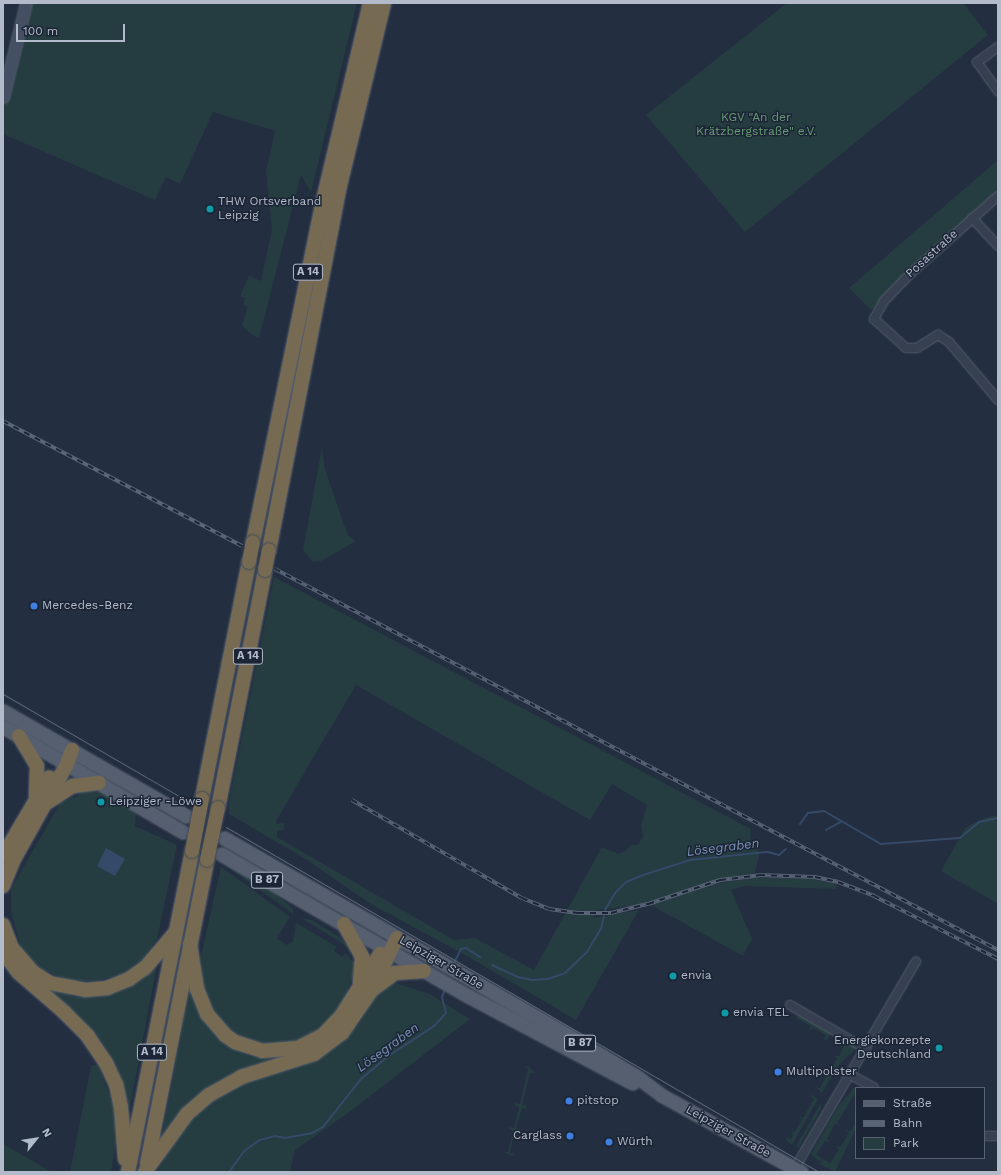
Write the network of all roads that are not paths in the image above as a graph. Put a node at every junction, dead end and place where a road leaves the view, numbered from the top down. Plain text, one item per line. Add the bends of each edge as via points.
1 (26, 3) edge
2 (370, 3) edge
3 (384, 3) edge
4 (998, 47) edge
5 (998, 91) edge
6 (3, 96) edge
7 (998, 196) edge
8 (972, 218) junction
9 (998, 246) edge
10 (998, 400) edge
11 (3, 710) edge
12 (3, 727) edge
13 (19, 736) junction
14 (72, 750) junction
15 (64, 762) junction
16 (99, 783) junction
17 (40, 803) junction
18 (186, 816) dead end
19 (183, 832) dead end
20 (224, 838) dead end
21 (221, 854) dead end
22 (3, 856) edge
23 (3, 886) edge
24 (344, 924) junction
25 (3, 926) edge
26 (176, 932) junction
27 (395, 936) junction
28 (190, 944) junction
29 (387, 949) junction
30 (3, 952) edge
31 (916, 961) dead end
32 (424, 971) junction
33 (365, 989) junction
34 (790, 1005) dead end
35 (866, 1049) junction
36 (852, 1075) junction
37 (872, 1087) edge
38 (655, 1091) junction
39 (985, 1136) edge
40 (998, 1136) edge
41 (796, 1171) edge
42 (126, 1172) edge
43 (145, 1172) edge

1 - 6 street
2 - 26 highway, A 14, bridge via 322,205
3 - 28 highway, A 14, bridge via 337,200
4 - 5 street via 977,62
7 - 8 street, Posastraße
8 - 9 street
8 - 10 street, Posastraße via 898,286 884,301 874,319 906,348 918,348 938,335 949,342
11 - 14 main road
12 - 13 main road
13 - 15 main road
13 - 17 highway via 38,770
14 - 15 highway
14 - 18 main road
15 - 16 main road
15 - 17 highway
16 - 17 highway via 70,788
16 - 19 main road
17 - 22 highway
17 - 23 highway
20 - 27 main road, Leipziger Straße / B 87
21 - 24 main road, B 87
24 - 29 main road, B 87
24 - 33 highway via 362,957
25 - 26 highway via 12,948 34,973 50,983 85,990 107,988 129,979 145,968
26 - 42 highway, A 14
27 - 29 highway
27 - 38 main road, Leipziger Straße / B 87 via 636,1076
28 - 33 highway via 197,989 207,1014 225,1035 235,1042 262,1051 298,1048 322,1036
28 - 43 highway, A 14
29 - 32 main road, B 87
29 - 33 highway
30 - 42 highway via 18,973 87,1035 106,1063 116,1084 121,1108
31 - 35 street
32 - 33 highway via 395,973
32 - 38 main road, Leipziger Straße / B 87 via 637,1086
33 - 43 highway via 348,1026 329,1044 296,1062 225,1084 197,1104 173,1132
34 - 35 street
35 - 36 street
36 - 37 street
36 - 41 street
38 - 41 main road, Leipziger Straße / B 87
39 - 40 street

